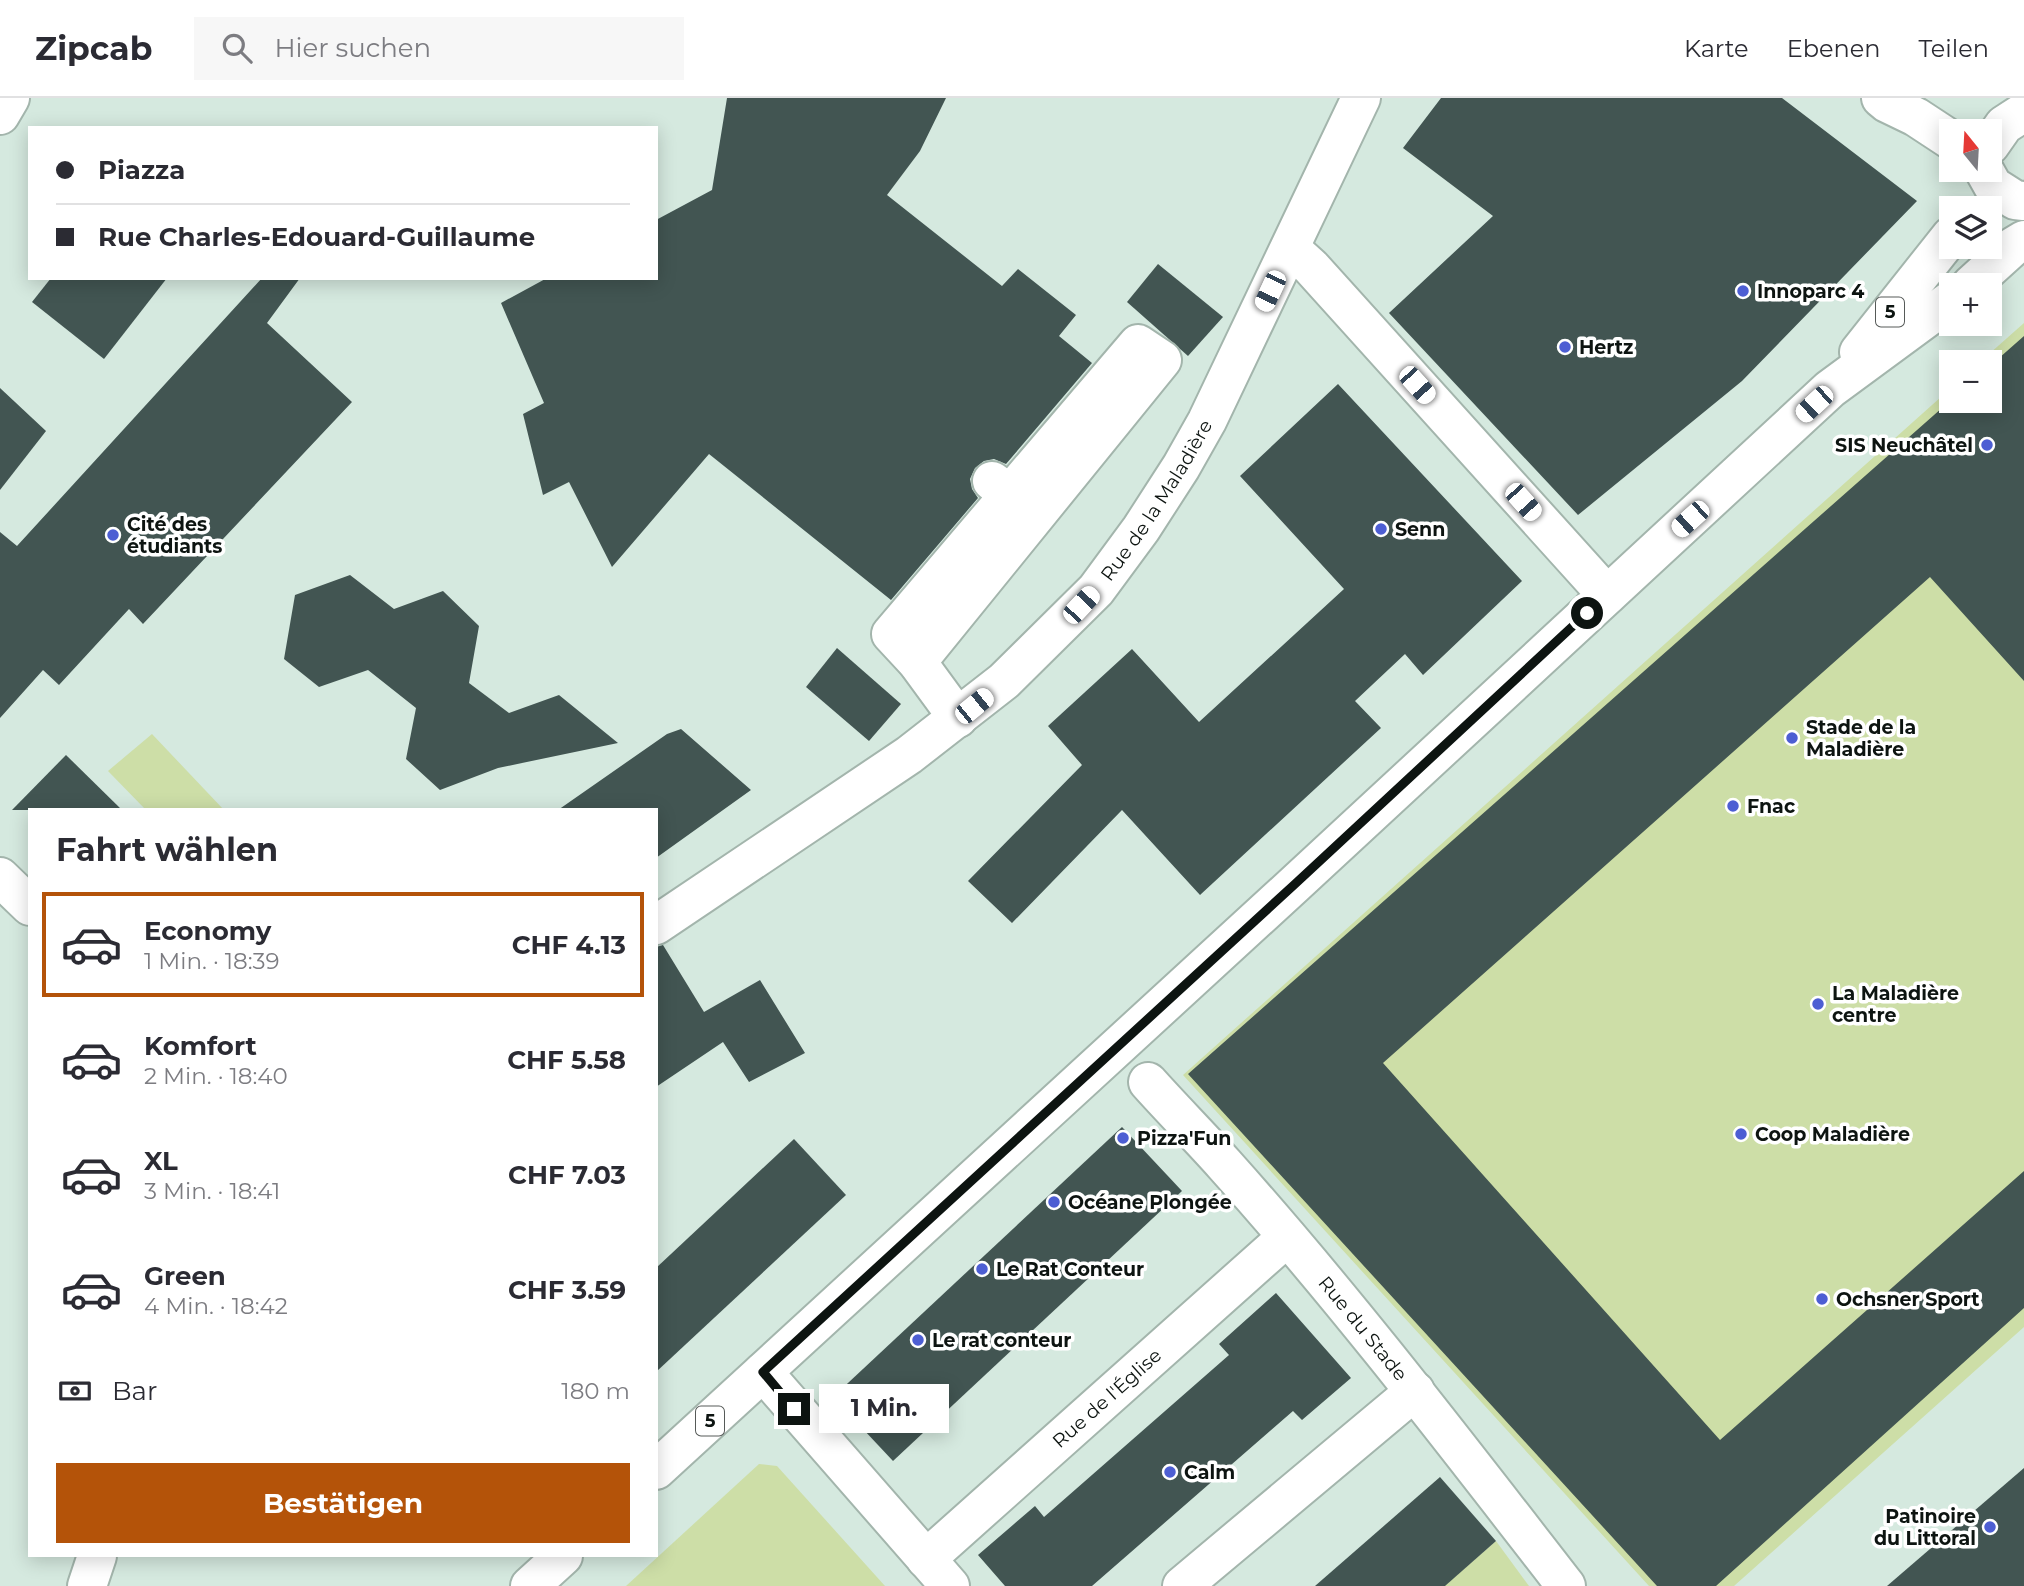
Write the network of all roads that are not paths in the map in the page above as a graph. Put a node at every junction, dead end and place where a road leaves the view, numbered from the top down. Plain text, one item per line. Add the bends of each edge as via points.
1 (10, 98) edge
2 (1361, 98) edge
3 (1881, 98) edge
4 (2024, 111) edge
5 (0, 115) edge
6 (2002, 128) edge
7 (1939, 132) edge
8 (1990, 182) edge
9 (2024, 201) edge
10 (2024, 240) edge
11 (1290, 248) junction
12 (1939, 251) edge
13 (1984, 273) edge
14 (1939, 309) edge
15 (1830, 389) junction
16 (1607, 595) junction
17 (917, 662) junction
18 (958, 718) junction
19 (0, 877) edge
20 (28, 904) edge
21 (658, 924) edge
22 (1148, 1082) dead end
23 (1287, 1237) junction
24 (763, 1372) junction
25 (1415, 1391) junction
26 (658, 1468) edge
27 (97, 1557) edge
28 (562, 1557) edge
29 (938, 1573) edge
30 (87, 1586) edge
31 (530, 1586) edge
32 (1182, 1586) edge
33 (1566, 1586) edge

1 - 5 street
2 - 11 street, Rue de la Maladière
3 - 7 street
4 - 6 street
8 - 9 street via 2015,200
10 - 13 street
11 - 16 street
11 - 18 street, Rue de la Maladière via 1207,422 1141,528 1096,590 1052,636
12 - 15 street, 5
14 - 15 street, 5
15 - 16 street, 5
16 - 24 street, 5
17 - 17 street via 891,634 1001,488 1138,344 1163,360
17 - 18 street
18 - 21 street, Rue de la Maladière
19 - 20 street
22 - 23 street, Rue du Stade
23 - 25 street, Rue du Stade
23 - 29 street, Rue de l'Église
24 - 26 street, 5
24 - 29 street
25 - 32 street
25 - 33 street, Rue du Stade
27 - 30 street
28 - 31 street

